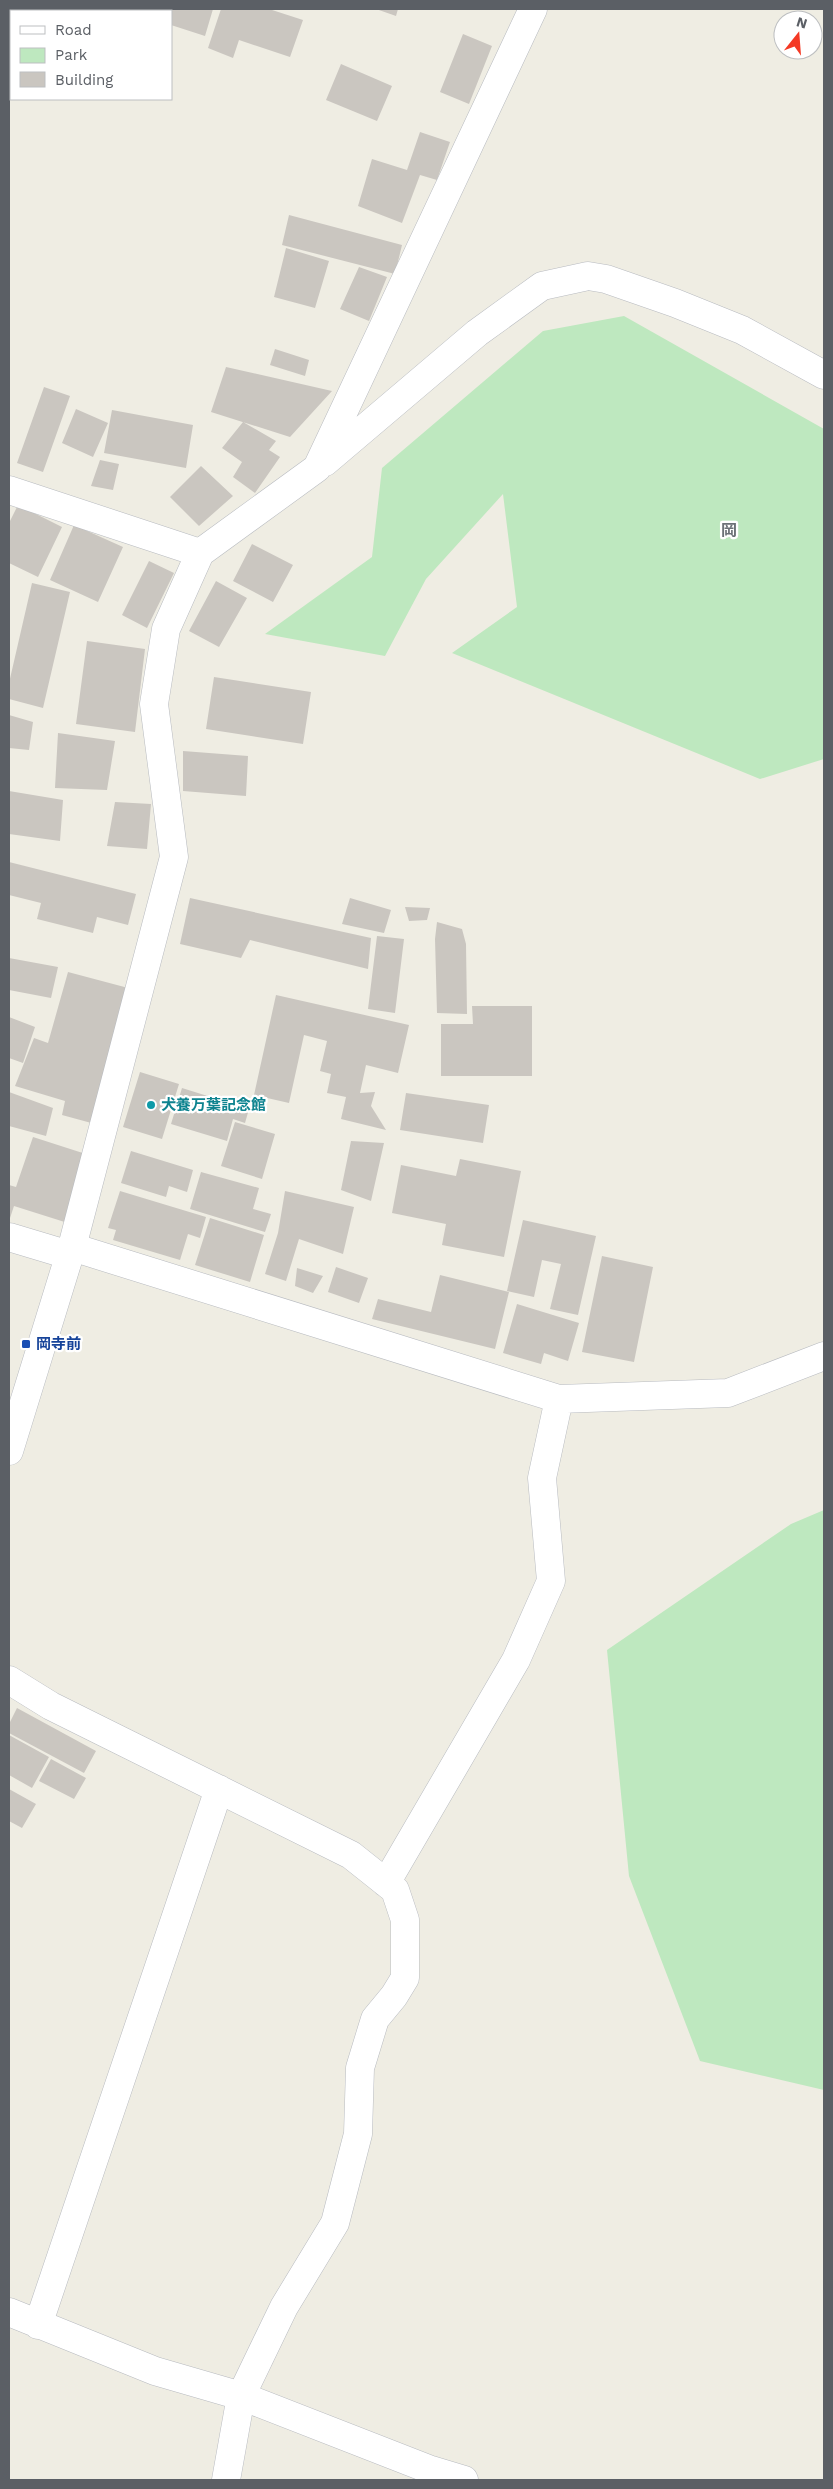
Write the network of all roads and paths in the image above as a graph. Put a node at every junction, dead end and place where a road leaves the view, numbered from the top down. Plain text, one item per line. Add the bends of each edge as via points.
1 (533, 9) edge
2 (824, 375) edge
3 (317, 468) junction
4 (9, 490) edge
5 (200, 553) junction
6 (9, 1237) edge
7 (71, 1251) junction
8 (824, 1356) edge
9 (559, 1398) junction
10 (9, 1451) edge
11 (9, 1680) edge
12 (219, 1789) junction
13 (386, 1883) junction
14 (9, 2312) edge
15 (38, 2325) junction
16 (241, 2396) junction
17 (226, 2480) edge
18 (464, 2480) edge

1 - 3 street
2 - 3 street via 742,330 675,303 588,276 542,286 477,333
3 - 5 street
4 - 5 street
5 - 7 street via 166,629 154,704 174,857
6 - 7 street
7 - 9 street
7 - 10 street
8 - 9 street via 728,1393
9 - 13 street via 542,1478 551,1580 516,1660
11 - 12 street via 51,1706
12 - 13 street via 351,1855
12 - 15 street
13 - 16 street via 395,1890 405,1920 405,1978 375,2018 360,2068 358,2134 335,2224 284,2307
14 - 15 street
15 - 16 street via 155,2371
16 - 17 street
16 - 18 street

